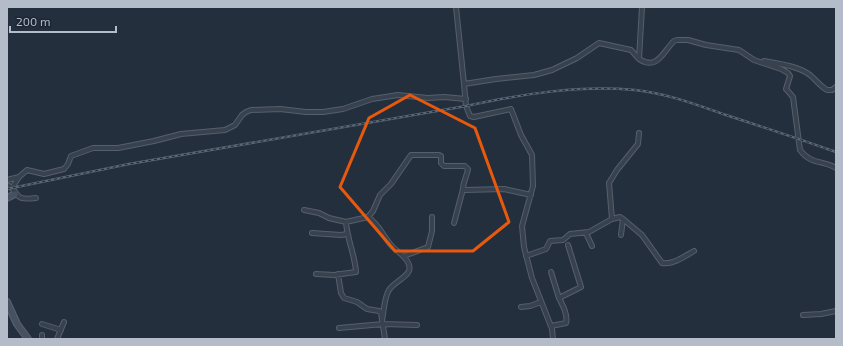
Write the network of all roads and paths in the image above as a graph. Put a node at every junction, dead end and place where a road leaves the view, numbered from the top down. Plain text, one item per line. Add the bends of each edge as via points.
1 (456, 7) edge
2 (642, 7) edge
3 (639, 59) junction
4 (758, 61) junction
5 (464, 84) junction
6 (836, 87) edge
7 (466, 99) junction
8 (639, 133) dead end
9 (836, 168) edge
10 (19, 177) junction
11 (7, 180) edge
12 (7, 185) edge
13 (12, 188) junction
14 (463, 189) junction
15 (15, 194) junction
16 (531, 195) junction
17 (7, 198) edge
18 (36, 198) dead end
19 (304, 210) dead end
20 (368, 217) junction
21 (432, 217) dead end
22 (612, 219) junction
23 (623, 219) junction
24 (346, 222) junction
25 (454, 223) dead end
26 (312, 233) dead end
27 (586, 233) junction
28 (346, 234) junction
29 (621, 235) dead end
30 (568, 246) dead end
31 (592, 246) dead end
32 (694, 251) dead end
33 (404, 256) junction
34 (526, 256) junction
35 (551, 272) dead end
36 (316, 274) dead end
37 (338, 274) junction
38 (559, 298) junction
39 (7, 302) edge
40 (541, 302) junction
41 (520, 307) dead end
42 (836, 311) edge
43 (803, 315) dead end
44 (64, 322) dead end
45 (382, 322) junction
46 (42, 324) dead end
47 (417, 325) dead end
48 (551, 326) junction
49 (339, 328) dead end
50 (61, 330) junction
51 (28, 339) edge
52 (57, 339) edge
53 (384, 339) edge
54 (553, 339) edge

1 - 5 street
2 - 3 street
3 - 4 street via 649,63 656,61 674,41 688,40 739,50
3 - 5 street via 631,50 599,43 552,70 534,75
4 - 6 street via 796,68 827,90
4 - 9 street via 781,69 789,75 786,89 793,97 802,154 816,162
5 - 7 street
7 - 10 street via 398,95 323,112 251,110 242,115 235,125 225,130 181,134 118,148 93,148 71,156 64,169 44,174 27,170
7 - 16 street via 470,116 511,109 520,135 532,155
8 - 22 street via 638,144 609,183
10 - 11 street
10 - 13 street
12 - 13 street
13 - 15 street
14 - 16 street via 504,189
14 - 20 street via 468,169 465,166 444,165 439,155 411,154 391,184 380,195
14 - 25 street
15 - 17 main road
15 - 18 street via 24,199
16 - 34 street via 522,226
19 - 24 street
20 - 24 street
20 - 33 street via 375,221 391,246
21 - 33 street via 428,247
22 - 23 street
22 - 27 street
23 - 29 street
23 - 32 street via 642,235 662,263 667,264
24 - 28 street
26 - 28 street
27 - 31 street
27 - 34 street via 570,234 563,240 550,241 546,249
28 - 37 street via 356,272
30 - 38 street via 581,287
33 - 45 street via 410,270 388,292
34 - 40 street
35 - 38 street
36 - 37 street
37 - 45 street via 344,298 357,302 367,309 379,311
38 - 48 street via 567,320 566,323
39 - 51 main road via 17,324
40 - 41 street
40 - 48 street
42 - 43 street
44 - 50 street
45 - 47 street
45 - 49 street
45 - 53 street
46 - 50 street
48 - 54 street
50 - 52 street

